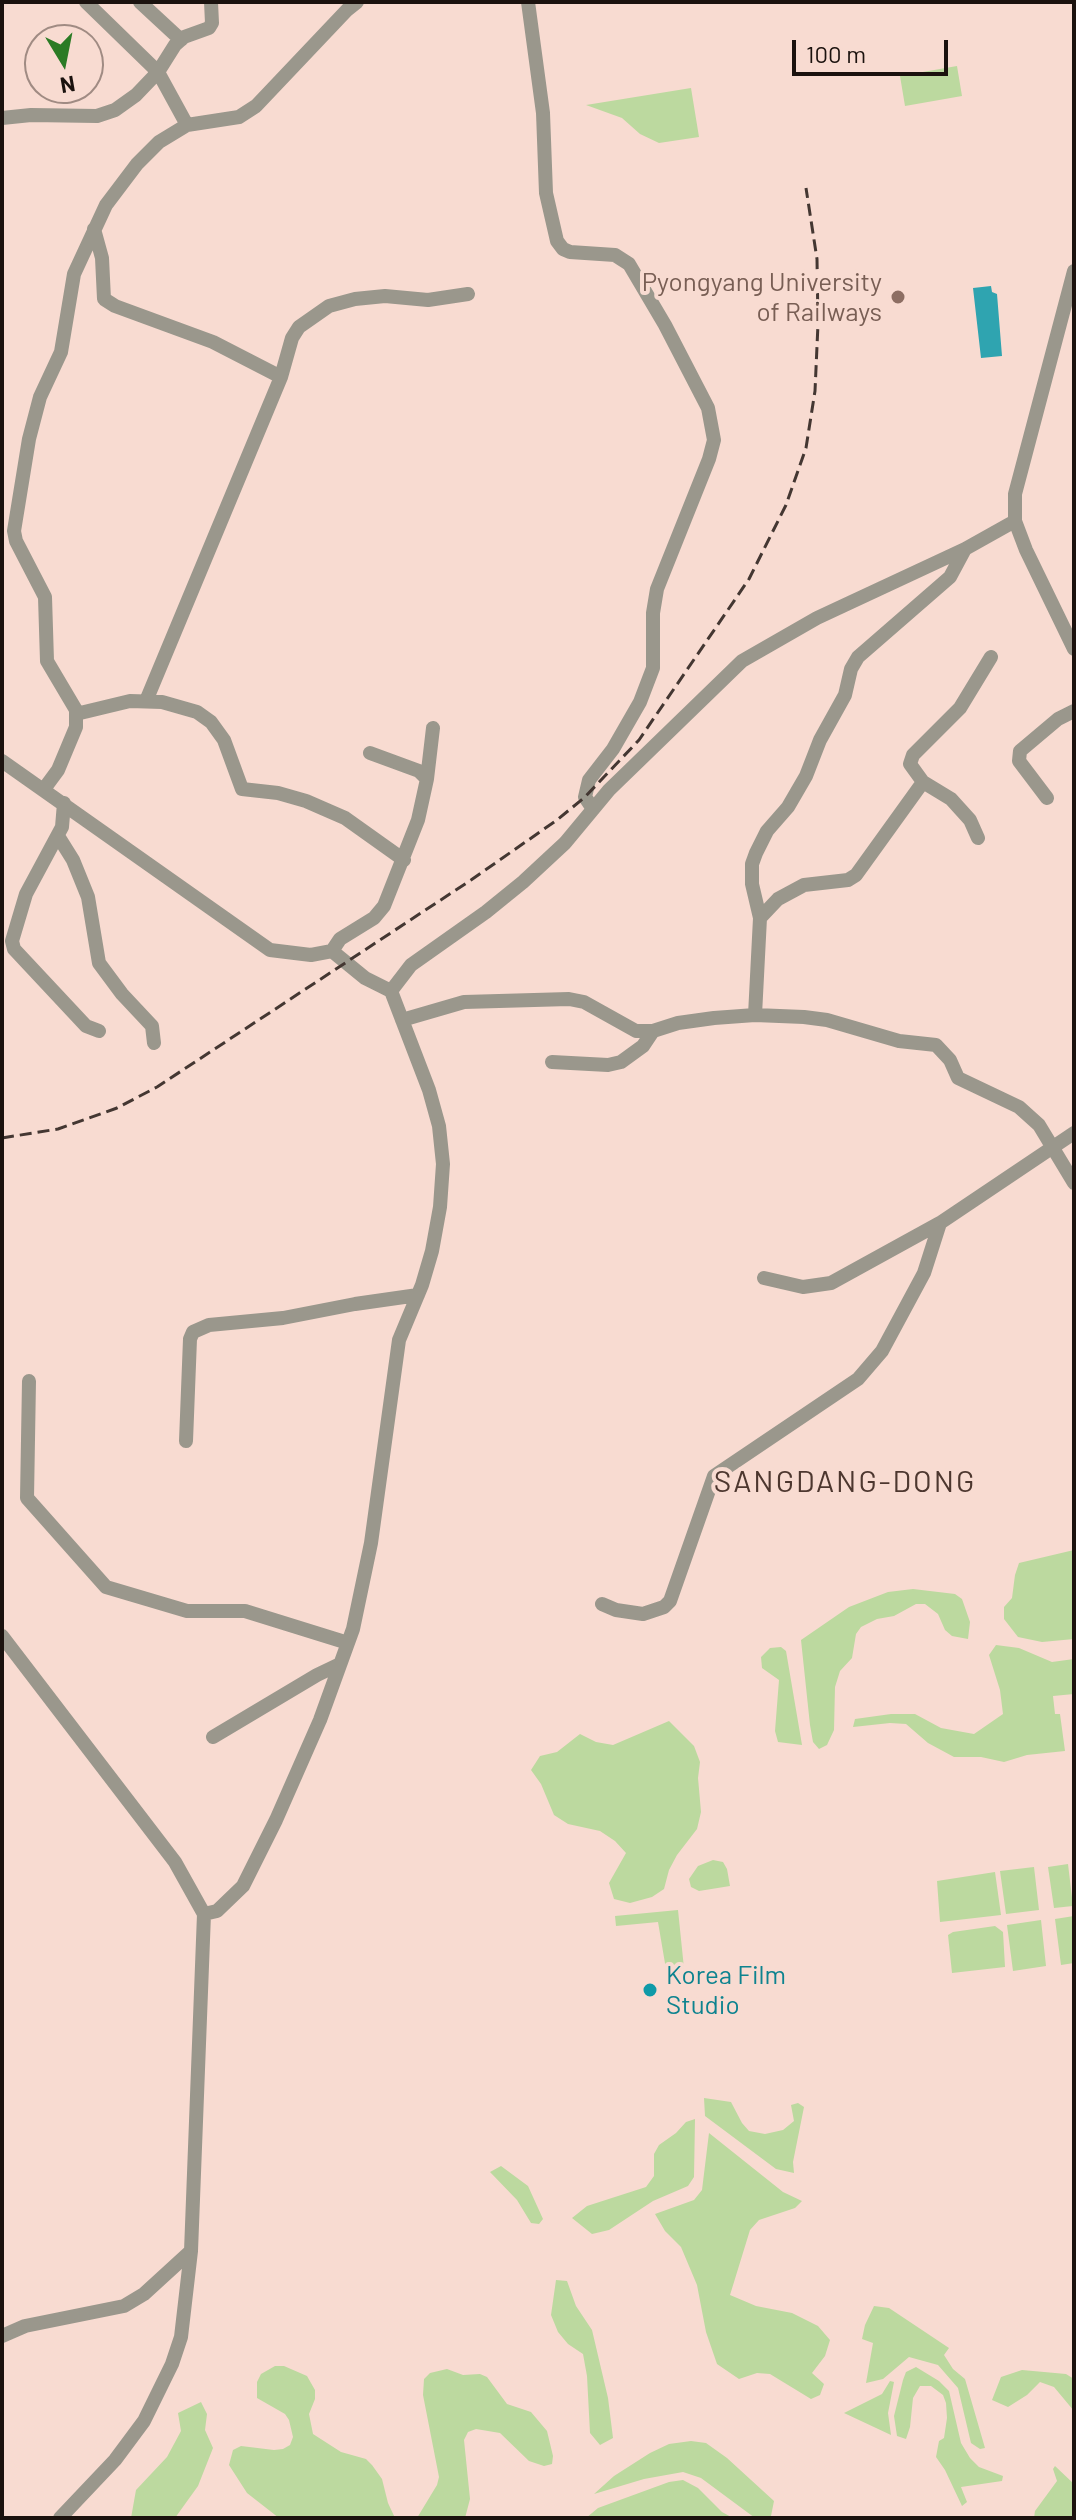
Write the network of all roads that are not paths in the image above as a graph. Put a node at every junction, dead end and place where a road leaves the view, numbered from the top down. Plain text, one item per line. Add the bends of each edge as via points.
1 (86, 2) edge
2 (140, 2) edge
3 (211, 2) edge
4 (528, 2) edge
5 (354, 3) edge
6 (181, 40) junction
7 (158, 72) junction
8 (2, 118) edge
9 (187, 125) junction
10 (94, 229) junction
11 (1074, 271) edge
12 (468, 294) dead end
13 (281, 377) junction
14 (1015, 521) junction
15 (965, 549) junction
16 (1074, 649) edge
17 (991, 657) dead end
18 (146, 701) junction
19 (1074, 711) edge
20 (76, 714) junction
21 (433, 728) dead end
22 (370, 753) dead end
23 (2, 761) edge
24 (427, 779) junction
25 (923, 782) junction
26 (44, 789) junction
27 (1047, 798) dead end
28 (64, 803) junction
29 (593, 809) junction
30 (58, 836) junction
31 (978, 838) dead end
32 (404, 860) junction
33 (760, 918) junction
34 (334, 953) junction
35 (391, 991) junction
36 (755, 1015) junction
37 (402, 1020) junction
38 (99, 1031) dead end
39 (653, 1031) junction
40 (154, 1043) dead end
41 (552, 1062) dead end
42 (1074, 1133) edge
43 (1052, 1147) junction
44 (1074, 1183) edge
45 (940, 1223) junction
46 (764, 1278) dead end
47 (418, 1295) junction
48 (29, 1381) dead end
49 (186, 1441) dead end
50 (602, 1604) dead end
51 (2, 1636) edge
52 (348, 1643) junction
53 (340, 1664) junction
54 (213, 1737) dead end
55 (204, 1914) junction
56 (191, 2251) junction
57 (2, 2336) edge
58 (60, 2518) edge

1 - 7 street
2 - 6 street
3 - 6 street via 209,28
4 - 29 street via 543,113 546,193 557,241 570,252 615,255 629,264 708,408 714,440 657,589 653,668 640,702 589,780 585,797
5 - 9 street via 256,106 239,117
6 - 7 street
7 - 8 street via 136,95 97,116
7 - 9 street
9 - 10 street via 137,164
10 - 13 street via 104,299 213,342
10 - 20 street via 74,274 61,352 40,397 14,531 45,597 47,661
11 - 14 street via 1015,494
12 - 13 street via 428,300 385,296 329,306 299,327
13 - 18 street
14 - 15 street
14 - 16 street
15 - 29 street via 817,618 742,661
15 - 33 street via 950,577 858,657 851,669 845,695 806,776 756,853 752,884
17 - 25 street via 960,708 913,755 910,764
18 - 20 street
18 - 32 street via 181,706 211,722 224,740 242,789 278,793 345,818
19 - 27 street via 1020,751 1019,761
20 - 26 street via 58,770
21 - 24 street
22 - 24 street
23 - 26 street
24 - 32 street
25 - 31 street via 951,799
25 - 33 street via 856,875 804,885 778,899
26 - 28 street
28 - 30 street
28 - 34 street via 270,950
29 - 35 street via 523,882 411,965
30 - 38 street via 26,894 12,941 86,1026
30 - 40 street via 88,897 99,963 152,1026
32 - 34 street via 384,906 340,939
33 - 36 street
34 - 35 street
35 - 37 street
36 - 39 street
36 - 43 street via 827,1020 899,1041 936,1045 958,1078 1019,1107
37 - 39 street via 464,1002 569,999 636,1031
37 - 47 street via 429,1090 443,1164 432,1251
39 - 41 street via 621,1062
42 - 43 street
43 - 44 street
43 - 45 street
45 - 46 street via 831,1283 803,1287
45 - 50 street via 924,1273 873,1364 836,1396 714,1476 670,1601 659,1611 643,1614
47 - 49 street via 209,1325 193,1332
47 - 52 street via 399,1340 371,1543
48 - 52 street via 27,1498 106,1587 187,1611 245,1611
51 - 55 street via 175,1862
52 - 53 street
53 - 54 street
53 - 55 street via 320,1720 243,1886 217,1911
55 - 56 street
56 - 57 street via 124,2306 25,2326
56 - 58 street via 181,2337 161,2388 115,2460

